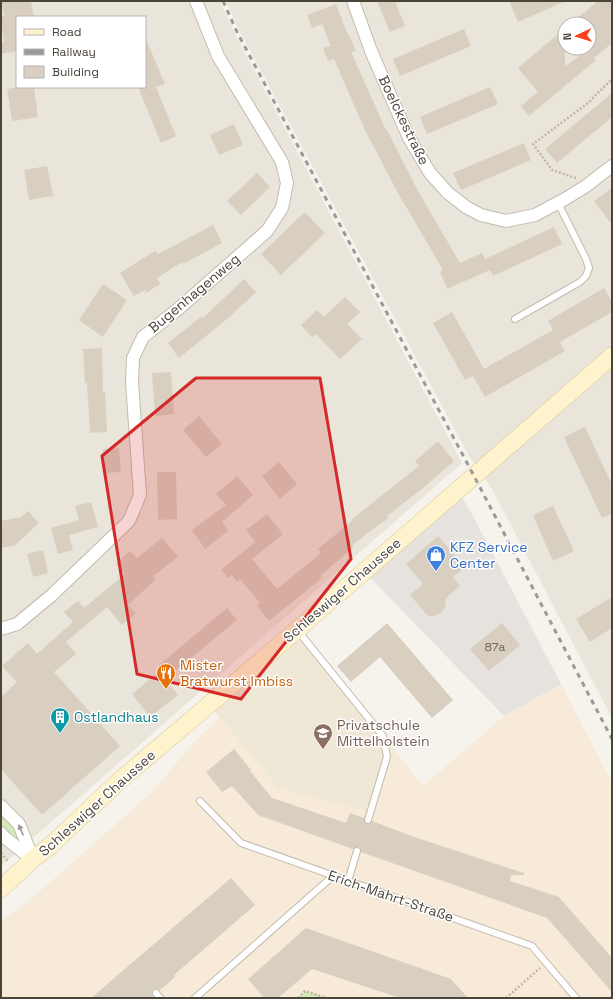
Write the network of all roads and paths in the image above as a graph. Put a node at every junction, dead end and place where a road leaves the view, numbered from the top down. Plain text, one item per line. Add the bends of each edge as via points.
1 (196, 1) edge
2 (353, 1) edge
3 (612, 79) edge
4 (612, 166) edge
5 (586, 186) junction
6 (558, 203) junction
7 (515, 319) dead end
8 (612, 356) edge
9 (1, 629) edge
10 (297, 630) junction
11 (200, 801) dead end
12 (1, 806) edge
13 (368, 820) dead end
14 (1, 833) edge
15 (357, 851) dead end
16 (33, 860) junction
17 (333, 876) junction
18 (348, 881) junction
19 (1, 889) edge
20 (547, 963) junction
21 (195, 998) edge
22 (298, 998) edge
23 (327, 998) edge
24 (506, 998) edge
25 (576, 998) edge

1 - 9 street, Bugenhagenweg via 218,56 282,162 287,183 282,208 267,231 143,337 133,358 132,382 140,495 129,521 52,595 17,624
2 - 6 street, Boelckestraße via 371,51 409,138 430,173 448,194 482,215 506,221 535,215
3 - 5 path via 588,103 533,144 552,170 576,178
4 - 5 street, Boelckestraße
5 - 6 street, Boelckestraße
6 - 7 lane via 589,268 580,282
8 - 10 main road, Schleswiger Chaussee
10 - 13 lane via 383,736 388,757
10 - 16 main road, Schleswiger Chaussee via 118,782
11 - 17 lane, Erich-Mahrt-Straße via 241,843
16 -> 12 street via 19,824
14 - 16 street
15 - 18 lane
16 - 19 main road, Schleswiger Chaussee
17 - 18 lane, Erich-Mahrt-Straße
17 - 21 lane
18 - 20 lane, Erich-Mahrt-Straße via 532,946
20 - 24 path
20 - 25 lane, Erich-Mahrt-Straße
22 - 23 path via 305,991

